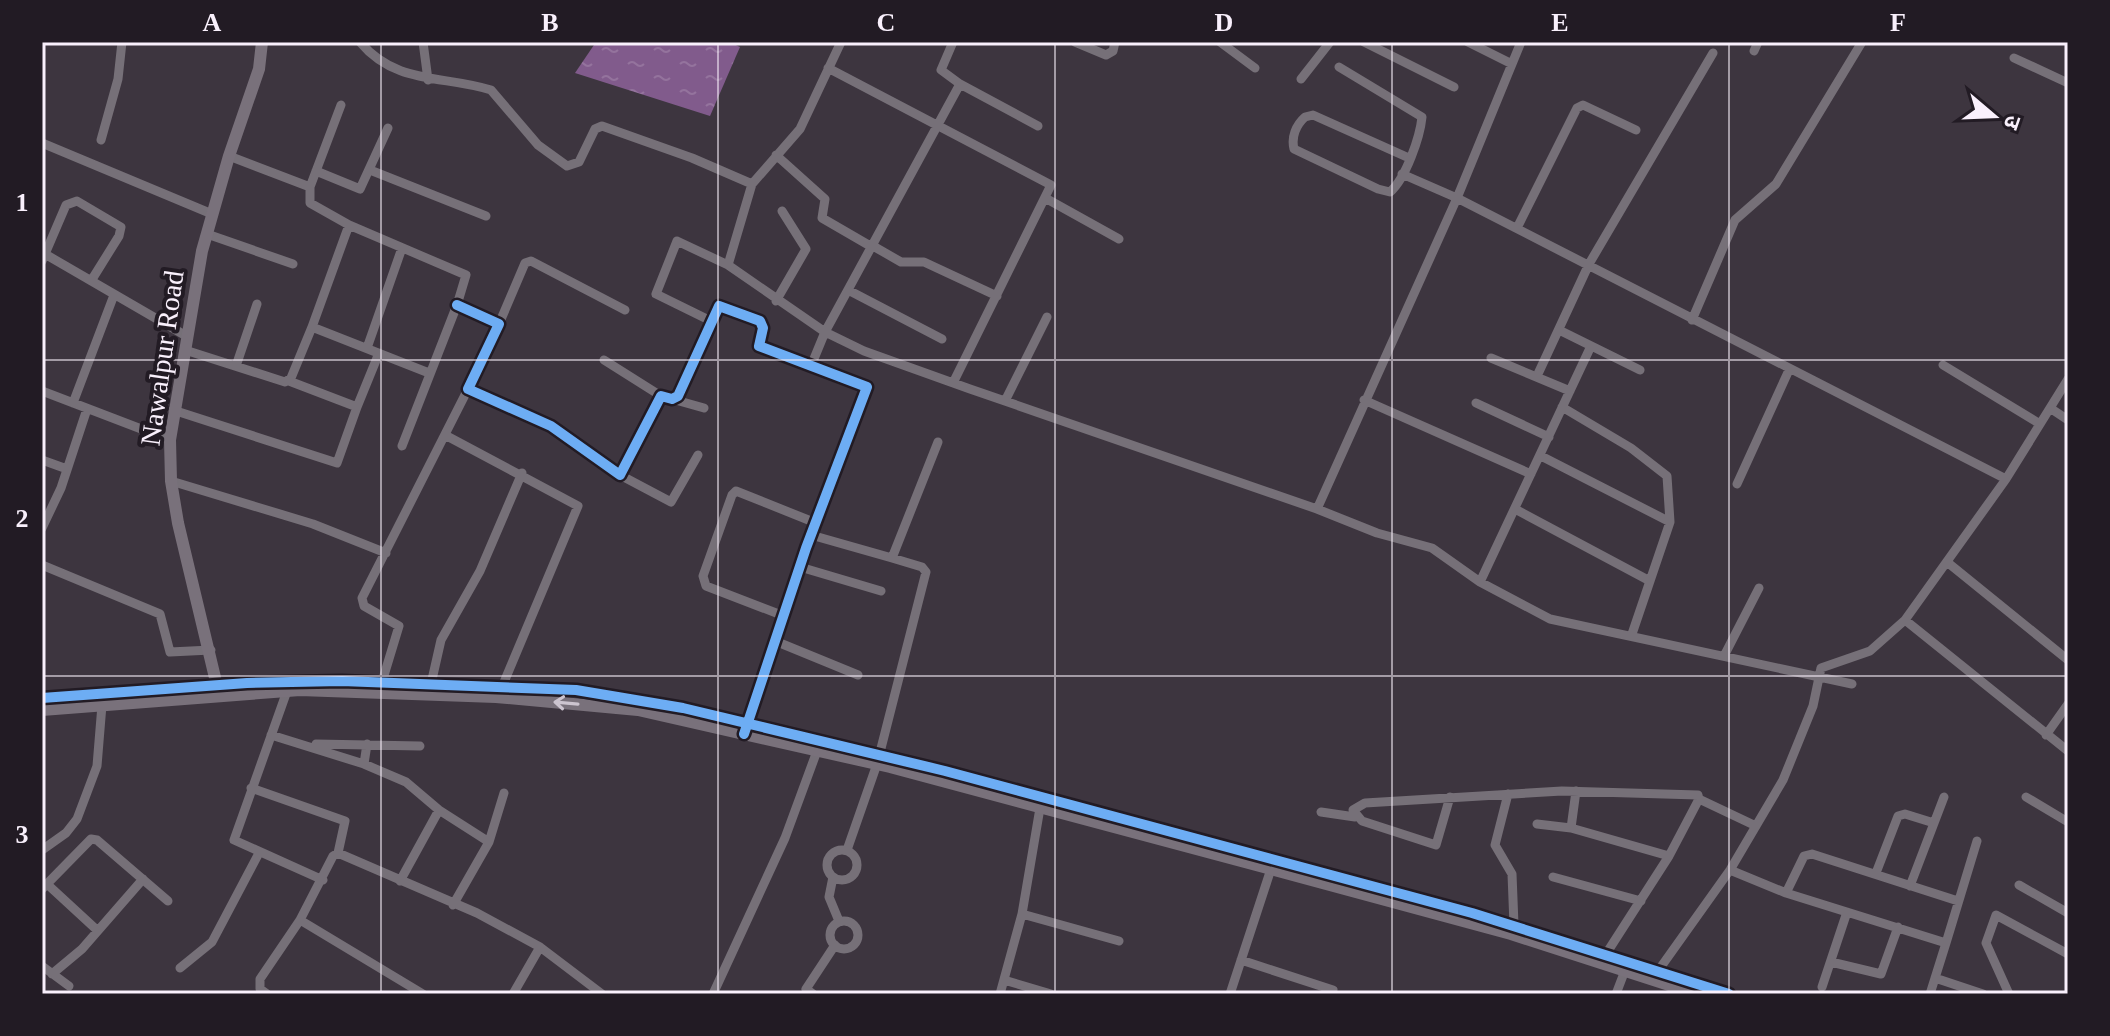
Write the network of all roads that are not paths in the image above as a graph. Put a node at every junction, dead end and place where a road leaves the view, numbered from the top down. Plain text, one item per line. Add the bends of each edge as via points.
1 (122, 42) edge
2 (262, 42) edge
3 (423, 42) edge
4 (841, 42) edge
5 (953, 42) edge
6 (1075, 42) edge
7 (1115, 42) edge
8 (1220, 42) edge
9 (1330, 42) edge
10 (1364, 42) edge
11 (1468, 42) edge
12 (1521, 42) edge
13 (1862, 42) edge
14 (364, 44) edge
15 (1713, 53) dead end
16 (2014, 58) dead end
17 (1512, 64) junction
18 (1339, 67) dead end
19 (828, 68) junction
20 (1255, 68) dead end
21 (1301, 79) dead end
22 (428, 80) junction
23 (2068, 83) edge
24 (960, 84) junction
25 (1454, 87) dead end
26 (341, 105) dead end
27 (1038, 126) dead end
28 (936, 127) junction
29 (388, 128) dead end
30 (1636, 130) dead end
31 (101, 140) dead end
32 (42, 143) edge
33 (776, 155) junction
34 (229, 156) junction
35 (1409, 158) junction
36 (370, 170) junction
37 (316, 171) junction
38 (1402, 174) junction
39 (752, 184) junction
40 (310, 187) junction
41 (1457, 198) junction
42 (1047, 199) junction
43 (782, 211) dead end
44 (212, 214) junction
45 (486, 216) dead end
46 (349, 225) junction
47 (1517, 228) junction
48 (207, 234) junction
49 (47, 236) edge
50 (1119, 239) dead end
51 (872, 247) junction
52 (402, 248) junction
53 (43, 257) edge
54 (293, 264) dead end
55 (1589, 264) junction
56 (728, 265) junction
57 (91, 281) junction
58 (848, 290) junction
59 (114, 295) junction
60 (997, 296) junction
61 (776, 301) junction
62 (257, 304) dead end
63 (457, 305) junction
64 (625, 310) dead end
65 (1047, 317) dead end
66 (1692, 320) junction
67 (711, 321) junction
68 (499, 324) junction
69 (312, 327) junction
70 (1559, 330) junction
71 (825, 332) junction
72 (942, 339) dead end
73 (186, 343) junction
74 (1591, 346) junction
75 (367, 348) junction
76 (379, 353) junction
77 (1491, 358) dead end
78 (604, 360) dead end
79 (1943, 365) dead end
80 (236, 366) junction
81 (811, 366) junction
82 (1640, 370) dead end
83 (1789, 370) junction
84 (429, 373) junction
85 (1537, 376) junction
86 (2068, 379) edge
87 (289, 381) junction
88 (953, 383) junction
89 (468, 389) junction
90 (42, 391) edge
91 (1570, 391) junction
92 (667, 398) junction
93 (1364, 400) junction
94 (1005, 401) junction
95 (73, 403) junction
96 (1476, 403) dead end
97 (357, 407) junction
98 (1562, 407) junction
99 (704, 408) dead end
100 (2050, 408) junction
101 (87, 409) junction
102 (173, 410) junction
103 (2068, 420) edge
104 (2040, 424) junction
105 (445, 435) junction
106 (1549, 437) junction
107 (170, 440) junction
108 (938, 442) dead end
109 (402, 446) dead end
110 (698, 455) dead end
111 (1541, 456) junction
112 (42, 460) edge
113 (67, 469) junction
114 (522, 473) junction
115 (1531, 474) junction
116 (620, 475) junction
117 (2006, 479) junction
118 (171, 481) junction
119 (1737, 484) dead end
120 (1317, 509) junction
121 (1515, 509) junction
122 (1670, 522) junction
123 (816, 523) junction
124 (42, 528) edge
125 (811, 535) junction
126 (386, 553) junction
127 (892, 558) junction
128 (1947, 562) junction
129 (42, 565) edge
130 (800, 567) junction
131 (1648, 580) junction
132 (1480, 582) junction
133 (1759, 588) dead end
134 (881, 591) dead end
135 (784, 616) junction
136 (1905, 620) junction
137 (1632, 634) junction
138 (775, 641) junction
139 (211, 650) junction
140 (1724, 656) junction
141 (2068, 660) edge
142 (858, 675) dead end
143 (1819, 675) junction
144 (382, 682) junction
145 (431, 684) junction
146 (1852, 684) dead end
147 (217, 686) junction
148 (502, 687) junction
149 (287, 691) junction
150 (42, 698) edge
151 (2068, 704) edge
152 (102, 705) junction
153 (42, 710) edge
154 (745, 730) junction
155 (271, 735) junction
156 (2046, 735) junction
157 (308, 744) junction
158 (367, 744) junction
159 (420, 746) dead end
160 (817, 751) junction
161 (2068, 751) edge
162 (878, 760) junction
163 (364, 764) junction
164 (251, 788) junction
165 (1576, 791) junction
166 (504, 793) dead end
167 (1508, 794) junction
168 (1450, 797) junction
169 (1944, 797) dead end
170 (2026, 797) dead end
171 (1699, 799) junction
172 (1040, 808) junction
173 (439, 810) junction
174 (1321, 812) dead end
175 (1355, 817) junction
176 (2068, 822) edge
177 (1934, 823) junction
178 (1537, 824) dead end
179 (1756, 826) junction
180 (1571, 828) junction
181 (1977, 841) dead end
182 (489, 842) junction
183 (42, 850) edge
184 (847, 850) junction
185 (259, 853) junction
186 (338, 853) junction
187 (1669, 856) junction
188 (1271, 869) junction
189 (1730, 870) junction
190 (1876, 873) junction
191 (833, 877) junction
192 (1553, 877) dead end
193 (143, 879) junction
194 (323, 880) junction
195 (400, 881) junction
196 (2019, 885) dead end
197 (44, 886) edge
198 (1910, 886) junction
199 (1786, 893) junction
200 (168, 901) dead end
201 (1641, 901) junction
202 (1958, 901) junction
203 (453, 905) junction
204 (1847, 912) junction
205 (2068, 913) edge
206 (1022, 914) junction
207 (300, 920) junction
208 (839, 921) junction
209 (1514, 925) junction
210 (1898, 927) junction
211 (98, 931) junction
212 (1119, 941) dead end
213 (1946, 943) junction
214 (835, 945) junction
215 (540, 947) junction
216 (1606, 954) junction
217 (2068, 954) edge
218 (1241, 960) junction
219 (1831, 962) junction
220 (42, 966) edge
221 (180, 968) dead end
222 (1658, 971) junction
223 (1624, 973) junction
224 (52, 974) junction
225 (1935, 978) junction
226 (1004, 980) junction
227 (69, 986) dead end
228 (1822, 987) dead end
229 (267, 994) edge
230 (423, 994) edge
231 (513, 994) edge
232 (602, 994) edge
233 (713, 994) edge
234 (813, 994) edge
235 (1000, 994) edge
236 (1051, 994) edge
237 (1230, 994) edge
238 (1332, 994) edge
239 (1616, 994) edge
240 (1697, 994) edge
241 (1729, 994) edge
242 (1930, 994) edge
243 (1983, 994) edge
244 (2009, 994) edge

1 - 31 street
2 - 34 street, Nawalpur Road via 259,69
3 - 22 street
4 - 19 street
5 - 24 street via 941,70
6 - 7 street via 1106,55
8 - 20 street
9 - 21 street
10 - 25 street
11 - 17 street
12 - 17 street
13 - 66 street via 1776,184 1735,220
14 - 22 street via 379,62
15 - 55 street
16 - 23 street
17 - 41 street
18 - 35 street via 1420,114 1423,120
19 - 28 street
19 - 33 street via 800,129
22 - 39 street via 491,90 538,145 567,166 576,165 595,129 602,126
24 - 27 street
24 - 28 street
26 - 37 street
28 - 42 street via 1048,182
28 - 51 street
29 - 36 street
30 - 47 street via 1583,105 1577,108
32 - 44 street
33 - 39 street
33 - 51 street via 825,199 822,218
34 - 40 street
34 - 44 street, Nawalpur Road
35 - 38 street
35 - 38 street via 1313,115 1301,120 1294,132 1297,151 1378,189 1393,191
36 - 37 street via 360,189
36 - 45 street
37 - 40 street
38 - 41 street
39 - 56 street
40 - 46 street via 310,203
41 - 47 street
41 - 93 street
42 - 50 street
42 - 60 street
43 - 61 street via 806,249
44 - 48 street, Nawalpur Road
46 - 52 street
46 - 69 street
47 - 55 street
48 - 54 street
48 - 73 street, Nawalpur Road
49 - 53 street
49 - 57 street via 72,200 118,223 119,236
51 - 58 street
51 - 60 street via 901,262 924,262
52 - 63 street via 466,275
52 - 75 street
53 - 57 street
55 - 66 street
55 - 70 street
56 - 61 street
56 - 67 street via 677,241 655,290 658,297
57 - 59 street
58 - 71 street
58 - 72 street
59 - 73 street
59 - 95 street
60 - 88 street
61 - 71 street
62 - 80 street
63 - 68 street
63 - 84 street
64 - 68 street via 531,261 525,263
65 - 94 street
66 - 83 street
67 - 81 street via 719,306 760,321 759,346
67 - 92 street via 678,396
68 - 89 street
69 - 75 street
69 - 87 street
70 - 74 street
70 - 85 street
71 - 81 street
71 - 88 street
73 - 80 street
73 - 102 street, Nawalpur Road
74 - 82 street
74 - 91 street
75 - 76 street
76 - 84 street
76 - 97 street
77 - 85 street
78 - 92 street
79 - 104 street
80 - 87 street
81 - 123 street via 864,384 867,391
83 - 117 street
83 - 119 street
84 - 109 street
85 - 91 street
86 - 100 street
87 - 97 street
88 - 94 street
89 - 105 street
89 - 116 street via 551,426
90 - 95 street
91 - 98 street
92 - 99 street
92 - 116 street
93 - 115 street
93 - 120 street
94 - 120 street
95 - 101 street
96 - 106 street
97 - 102 street via 333,464
98 - 106 street
98 - 122 street via 1663,470 1669,484
100 - 103 street
100 - 104 street
101 - 107 street
101 - 113 street
102 - 107 street, Nawalpur Road
104 - 117 street
105 - 114 street
105 - 126 street
106 - 111 street
107 - 118 street, Nawalpur Road
108 - 127 street
110 - 116 street via 671,502
111 - 115 street
111 - 122 street
112 - 113 street
113 - 124 street
114 - 145 street via 480,571 441,640
114 - 148 street via 576,502 579,511
115 - 121 street
117 - 128 street
118 - 126 street via 313,524
118 - 139 street, Nawalpur Road via 189,577
120 - 132 street via 1432,548
121 - 131 street
121 - 132 street
122 - 131 street
123 - 125 street
123 - 135 street via 736,491 703,576 706,586
125 - 127 street
125 - 130 street
126 - 144 street via 361,603 399,626
127 - 162 street via 926,572
128 - 136 street
128 - 141 street
129 - 139 street via 156,611 170,652
130 - 134 street
130 - 135 street
131 - 137 street
132 - 137 street via 1550,619
133 - 140 street
135 - 138 street
136 - 143 street via 1879,646 1825,665
136 - 156 street
137 - 140 street
138 - 142 street
138 - 154 street
139 - 147 street, Nawalpur Road
140 - 143 street
143 - 146 street
143 - 179 street via 1795,753
144 - 145 street
144 - 147 street
145 - 148 street
147 - 150 street
148 - 154 street via 576,690 683,708
149 - 152 street
154 -> 149 street via 638,710 496,697
149 - 155 street
151 - 156 street
152 - 153 street
152 - 183 street via 97,766 77,819
154 - 160 street
154 - 162 street
155 - 157 street
155 - 164 street
156 - 161 street
157 - 158 street
157 - 163 street
158 - 159 street
158 - 163 street
160 - 162 street
160 - 233 street via 785,838
162 - 172 street
162 - 184 street
162 - 209 street
163 - 173 street via 406,782
164 - 185 street via 233,837
164 - 186 street via 345,821
165 - 167 street
165 - 171 street via 1695,793
165 - 180 street
166 - 182 street
167 - 168 street
167 - 209 street via 1495,845 1512,874
168 - 175 street via 1365,803 1353,810
168 - 175 street via 1436,845
169 - 177 street
170 - 176 street
171 - 179 street
171 - 187 street
172 - 188 street
172 - 206 street
173 - 182 street
173 - 195 street
174 - 175 street
177 - 190 street via 1898,816
177 - 198 street
178 - 180 street
179 - 189 street
180 - 187 street
181 - 202 street
182 - 203 street
184 - 191 street via 838,850 827,860
184 - 191 street via 857,862 855,872 848,879
185 - 194 street
185 - 221 street via 212,942
186 - 194 street
186 - 195 street
187 - 201 street
188 - 218 street
188 - 223 street via 1511,934
189 - 199 street
189 - 222 street
190 - 198 street
190 - 199 street via 1808,855
191 - 208 street via 829,897
192 - 201 street
193 - 197 street via 91,839
193 - 200 street
193 - 211 street
194 - 207 street
195 - 203 street
196 - 205 street
197 - 211 street
198 - 202 street
199 - 204 street
201 - 216 street
202 - 213 street
203 - 215 street
204 - 210 street
204 - 219 street
206 - 212 street
206 - 226 street
207 - 229 street via 260,979 258,985
207 - 230 street
208 - 214 street via 830,931
208 - 214 street via 852,924 857,936 850,946
209 - 216 street
210 - 213 street
210 - 219 street via 1881,974
211 - 224 street
213 - 225 street
214 - 234 street via 806,989
215 - 231 street
215 - 232 street
216 - 222 street
217 - 244 street via 1996,915 1986,943
218 - 237 street
218 - 238 street via 1333,990
219 - 228 street
220 - 224 street
222 - 241 street
223 - 239 street
223 - 240 street
224 - 227 street
225 - 242 street
225 - 243 street
226 - 235 street
226 - 236 street

